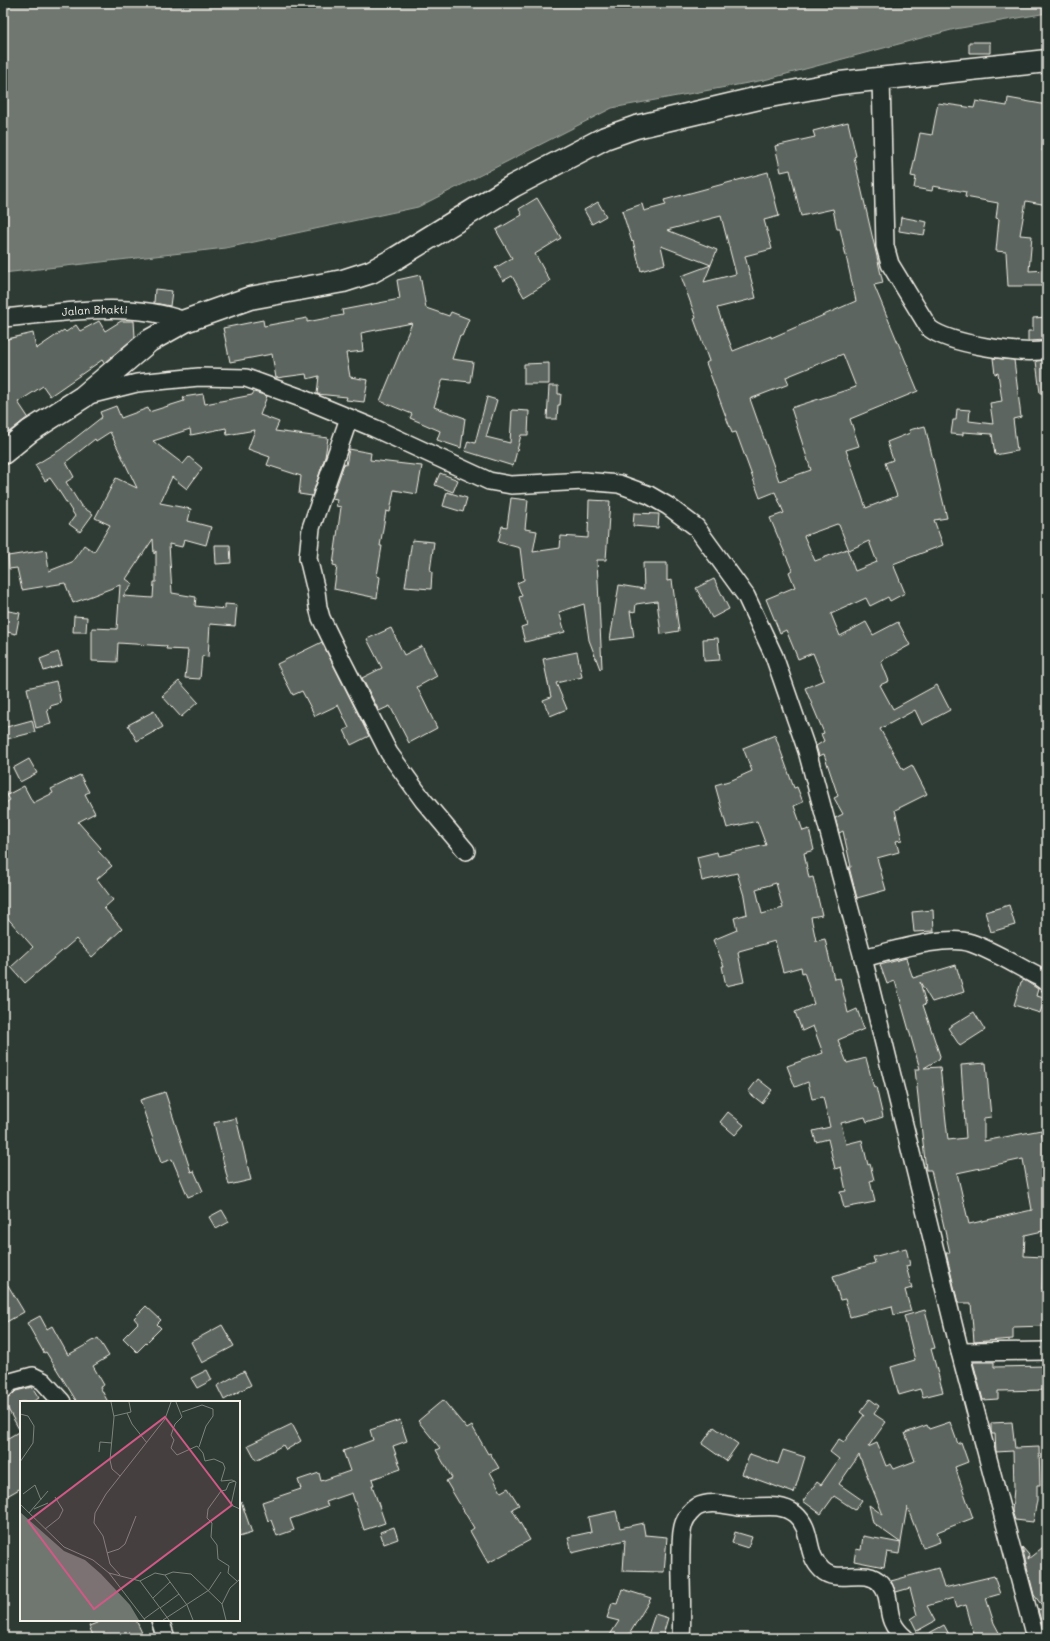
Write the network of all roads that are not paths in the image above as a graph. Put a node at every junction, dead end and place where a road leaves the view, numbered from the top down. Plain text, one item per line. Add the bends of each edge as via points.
1 (1047, 61) edge
2 (881, 78) junction
3 (3, 318) edge
4 (185, 321) junction
5 (1047, 350) edge
6 (83, 397) junction
7 (349, 418) junction
8 (3, 453) edge
9 (466, 850) dead end
10 (863, 958) junction
11 (1047, 983) edge
12 (1047, 1351) edge
13 (960, 1352) junction
14 (3, 1390) edge
15 (61, 1401) edge
16 (160, 1621) edge
17 (166, 1638) edge
18 (681, 1638) edge
19 (904, 1638) edge
20 (1037, 1638) edge

1 - 2 highway
2 - 4 highway via 759,98 636,127 605,138 513,186 371,272 343,281 250,298
2 - 5 street via 885,246 890,264 929,328 946,338 1004,349 1028,352
3 - 4 street, Jalan Bhakti via 88,311 143,310
4 - 6 highway via 149,341
6 - 7 street via 137,383 199,377 246,378
6 - 8 highway via 30,431
7 - 9 street via 312,528 308,558 318,607 321,618 389,753 423,800
7 - 10 street via 494,482 511,485 584,481 619,484 649,495 696,527 746,596 774,656 807,751
10 - 11 street via 955,940 971,943
10 - 13 street
12 - 13 street
13 - 20 street via 1004,1524
14 - 15 street via 11,1382 33,1376 46,1384
16 - 17 street
18 - 19 street via 680,1564 684,1522 698,1507 714,1503 743,1507 778,1507 794,1514 806,1530 813,1559 826,1574 863,1576 880,1583 886,1592 890,1621

